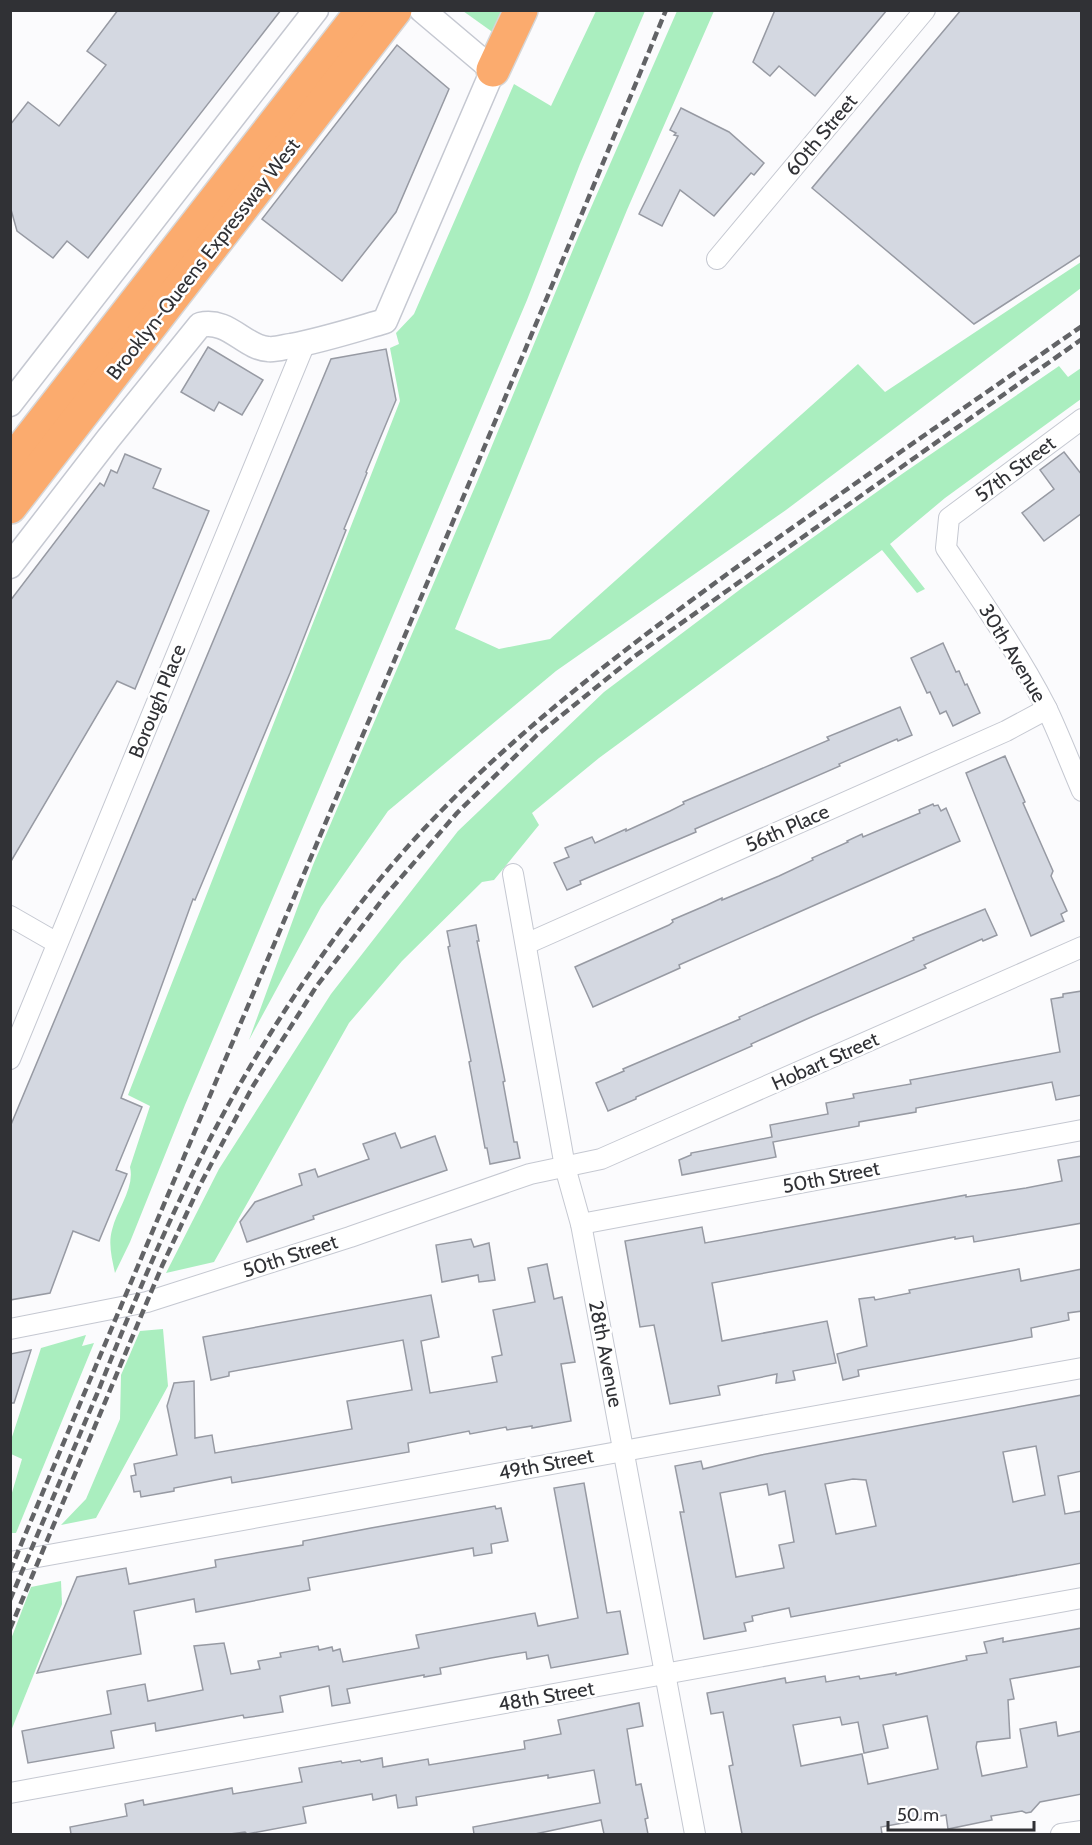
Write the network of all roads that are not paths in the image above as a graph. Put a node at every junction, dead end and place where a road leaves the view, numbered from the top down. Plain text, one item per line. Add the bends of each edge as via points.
1 (316, 10) edge
2 (395, 10) edge
3 (422, 10) edge
4 (521, 10) edge
5 (925, 10) edge
6 (365, 22) edge
7 (493, 70) junction
8 (717, 259) dead end
9 (305, 343) junction
10 (10, 404) edge
11 (1082, 419) edge
12 (10, 464) edge
13 (10, 507) edge
14 (950, 518) joint
15 (10, 566) edge
16 (1047, 709) junction
17 (1082, 791) edge
18 (513, 874) dead end
19 (10, 916) edge
20 (57, 944) junction
21 (526, 944) junction
22 (1082, 947) edge
23 (10, 1059) edge
24 (1082, 1130) edge
25 (565, 1167) junction
26 (581, 1224) junction
27 (10, 1329) edge
28 (1082, 1368) edge
29 (624, 1450) junction
30 (10, 1562) edge
31 (1082, 1598) edge
32 (666, 1674) junction
33 (10, 1793) edge
34 (1082, 1831) edge
35 (695, 1834) edge
36 (1061, 1834) edge

1 - 10 street
2 - 6 highway, Brooklyn-Queens Expressway West
3 - 7 street
4 - 7 highway
5 - 8 street, 60th Street
6 - 12 highway, Brooklyn-Queens Expressway West
6 - 13 highway, Brooklyn-Queens Expressway West
7 - 9 street via 385,321
9 - 15 street, Brooklyn-Queens Expressway West via 268,350 228,329 206,323 196,328
9 - 20 street, Borough Place
11 - 14 street, 57th Street
14 - 16 street, 30th Avenue via 946,549 1006,638
16 - 17 street, 30th Avenue
16 - 21 street, 56th Place
18 - 21 street, 28th Avenue
19 - 20 street
20 - 23 street, Borough Place
21 - 25 street, 28th Avenue
22 - 25 street, Hobart Street via 601,1160
24 - 26 street, 50th Street
25 - 26 street, 28th Avenue
25 - 27 street, 50th Street via 531,1174 147,1302
26 - 29 street, 28th Avenue
28 - 29 street, 49th Street
29 - 30 street, 49th Street
29 - 32 street, 28th Avenue
31 - 32 street, 48th Street
32 - 33 street, 48th Street
32 - 35 street, 28th Avenue
34 - 36 street

